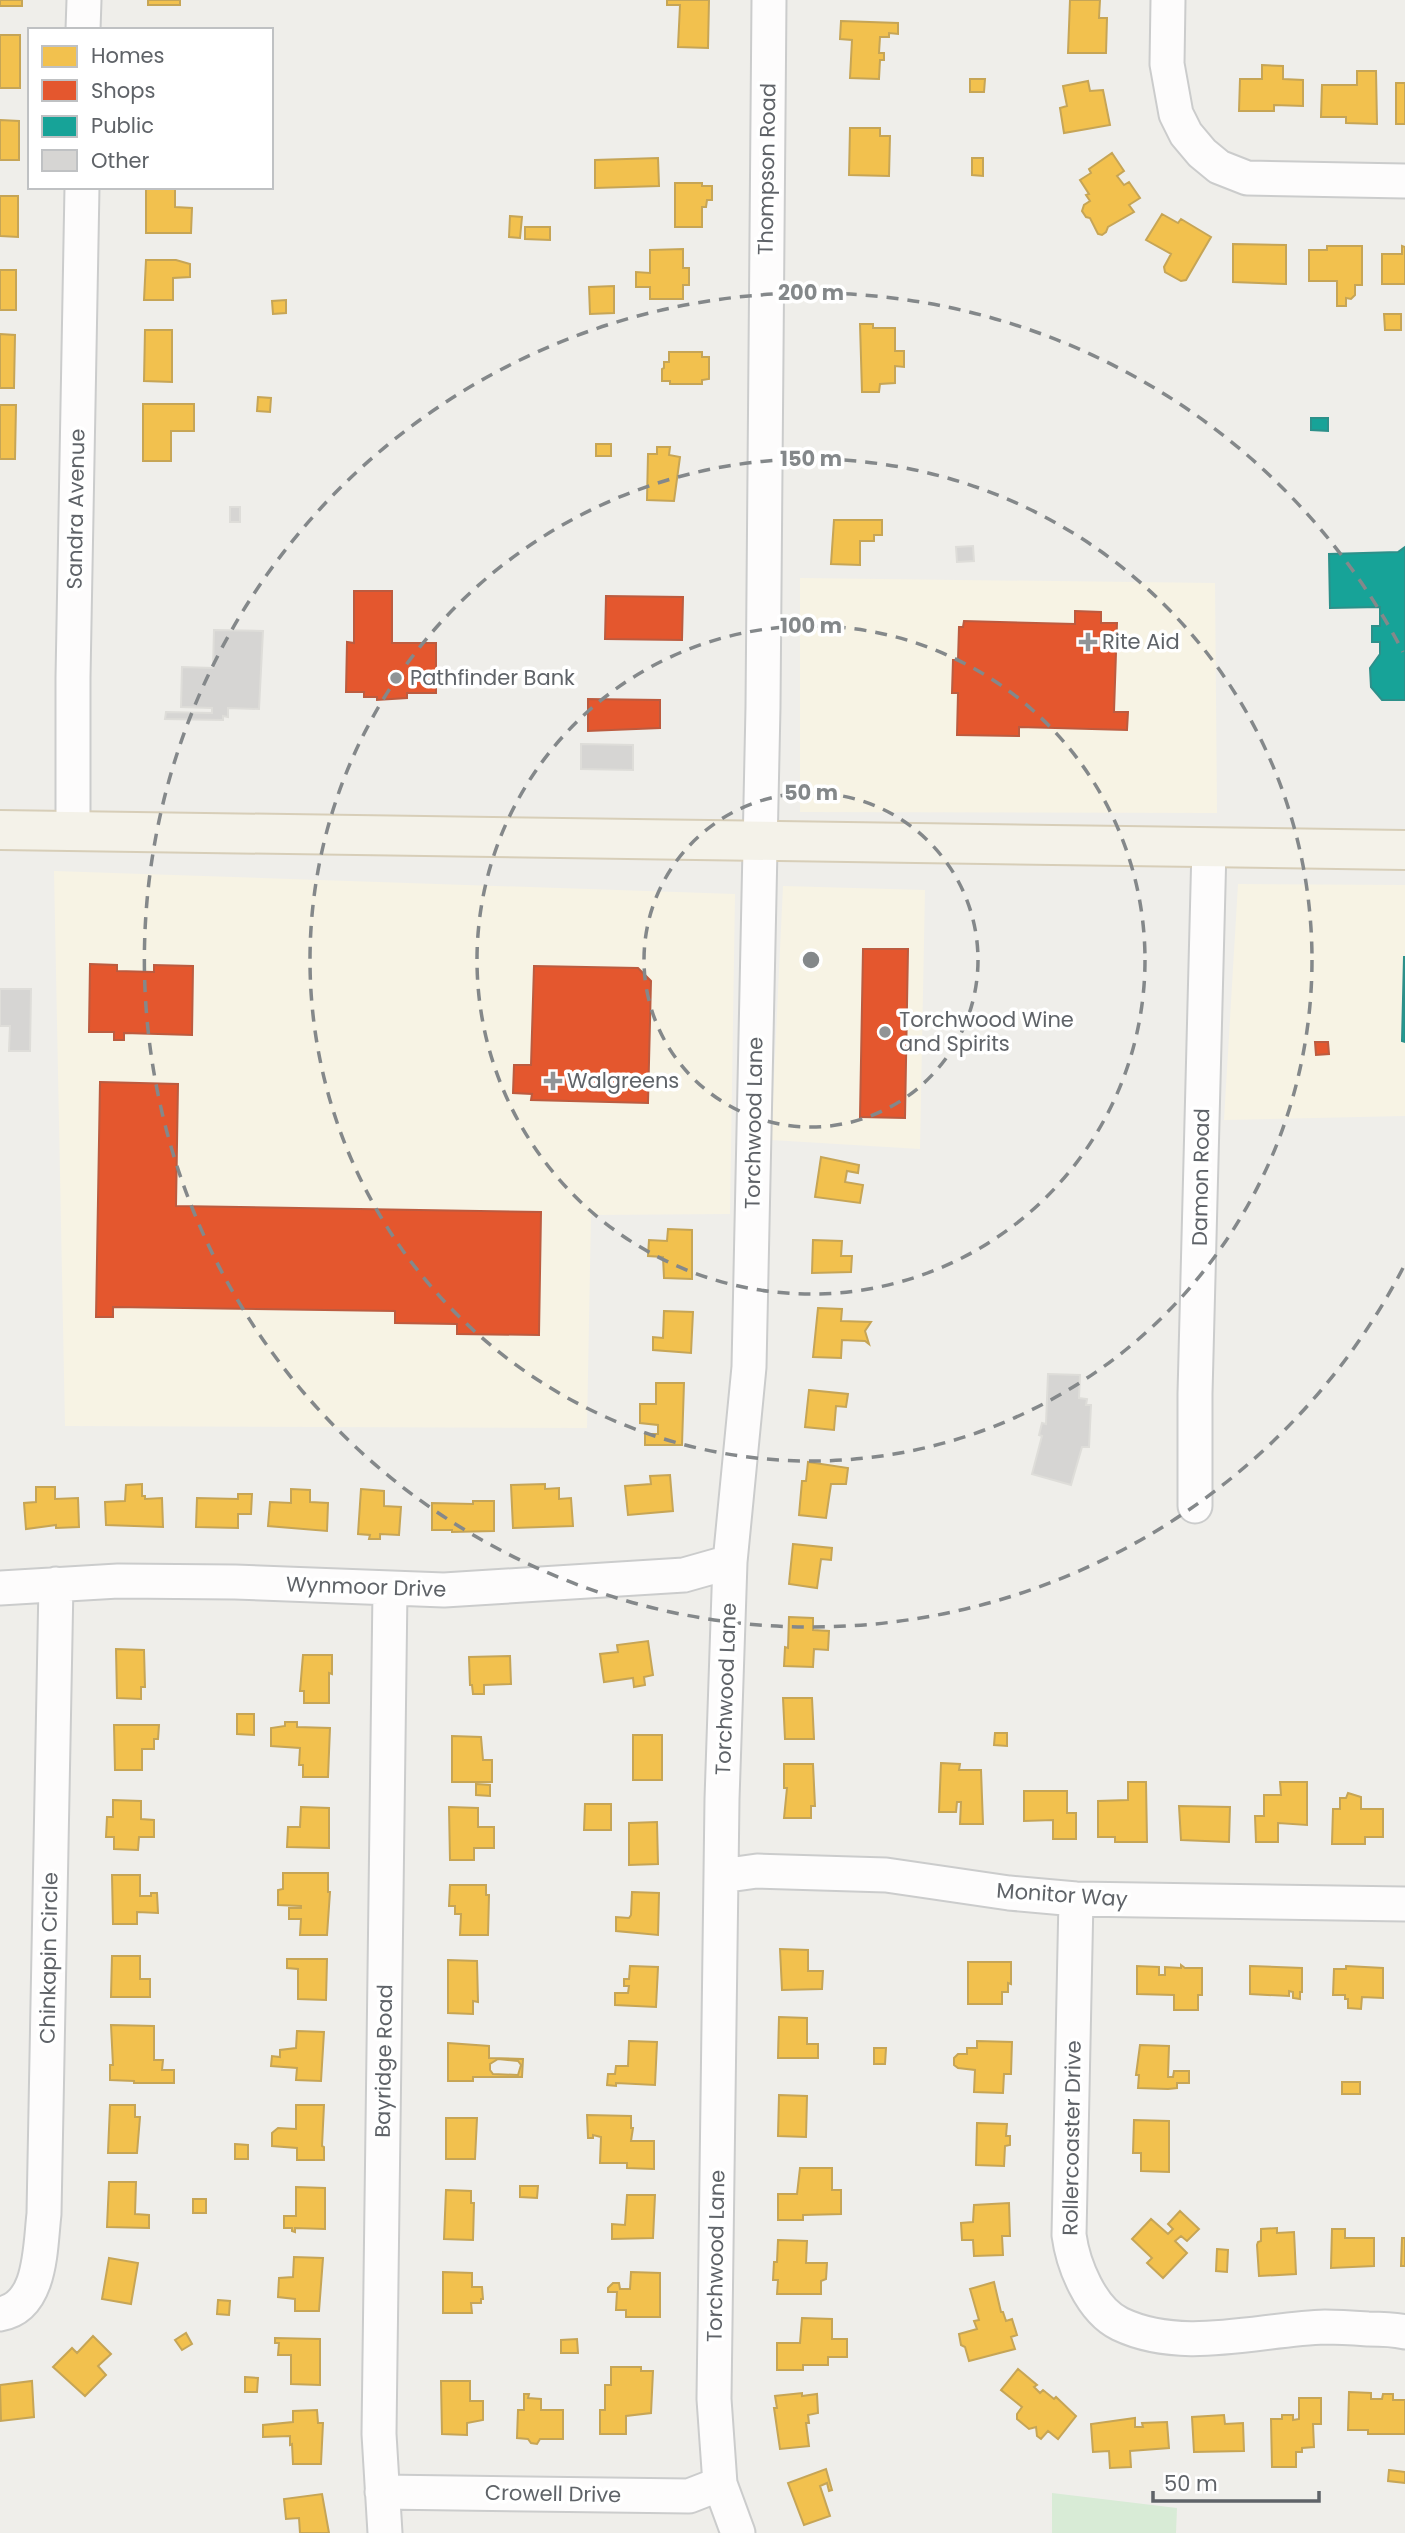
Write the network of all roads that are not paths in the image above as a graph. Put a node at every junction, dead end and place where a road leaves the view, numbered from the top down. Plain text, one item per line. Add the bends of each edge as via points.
1 (84, 0) edge
2 (769, 0) edge
3 (1168, 0) edge
4 (83, 28) edge
5 (1405, 181) edge
6 (82, 189) edge
7 (0, 830) edge
8 (73, 831) junction
9 (760, 842) junction
10 (1209, 848) junction
11 (1405, 850) edge
12 (1195, 1506) dead end
13 (730, 1562) junction
14 (56, 1584) junction
15 (0, 1588) edge
16 (390, 1589) junction
17 (721, 1876) junction
18 (1076, 1899) junction
19 (1405, 1904) edge
20 (0, 2314) edge
21 (1405, 2332) edge
22 (720, 2484) junction
23 (382, 2491) junction
24 (385, 2533) edge
25 (738, 2533) edge

1 - 4 street
2 - 9 street, Thompson Road
3 - 5 street via 1167,64 1176,114 1186,134 1219,167 1247,178
6 - 8 street, Sandra Avenue
7 - 8 main road
8 - 9 main road
9 - 10 main road
9 - 13 street, Torchwood Lane via 749,1367
10 - 11 main road
10 - 12 street, Damon Road
13 - 16 street, Wynmoor Drive via 684,1575 444,1590
13 - 17 street, Torchwood Lane
14 - 15 street, Wynmoor Drive
14 - 16 street, Wynmoor Drive via 235,1582
14 - 20 street, Chinkapin Circle via 44,2214 35,2280 21,2305
16 - 23 street, Bayridge Road via 379,2434
17 - 18 street, Monitor Way via 757,1871 886,1875
17 - 22 street, Torchwood Lane via 714,2399
18 - 19 street, Monitor Way
18 - 21 street, Rollercoaster Drive via 1069,2235 1082,2283 1108,2316 1152,2335 1202,2338 1326,2327
22 - 23 street, Crowell Drive via 689,2496
22 - 25 street, Torchwood Lane
23 - 24 street, Bayridge Road

